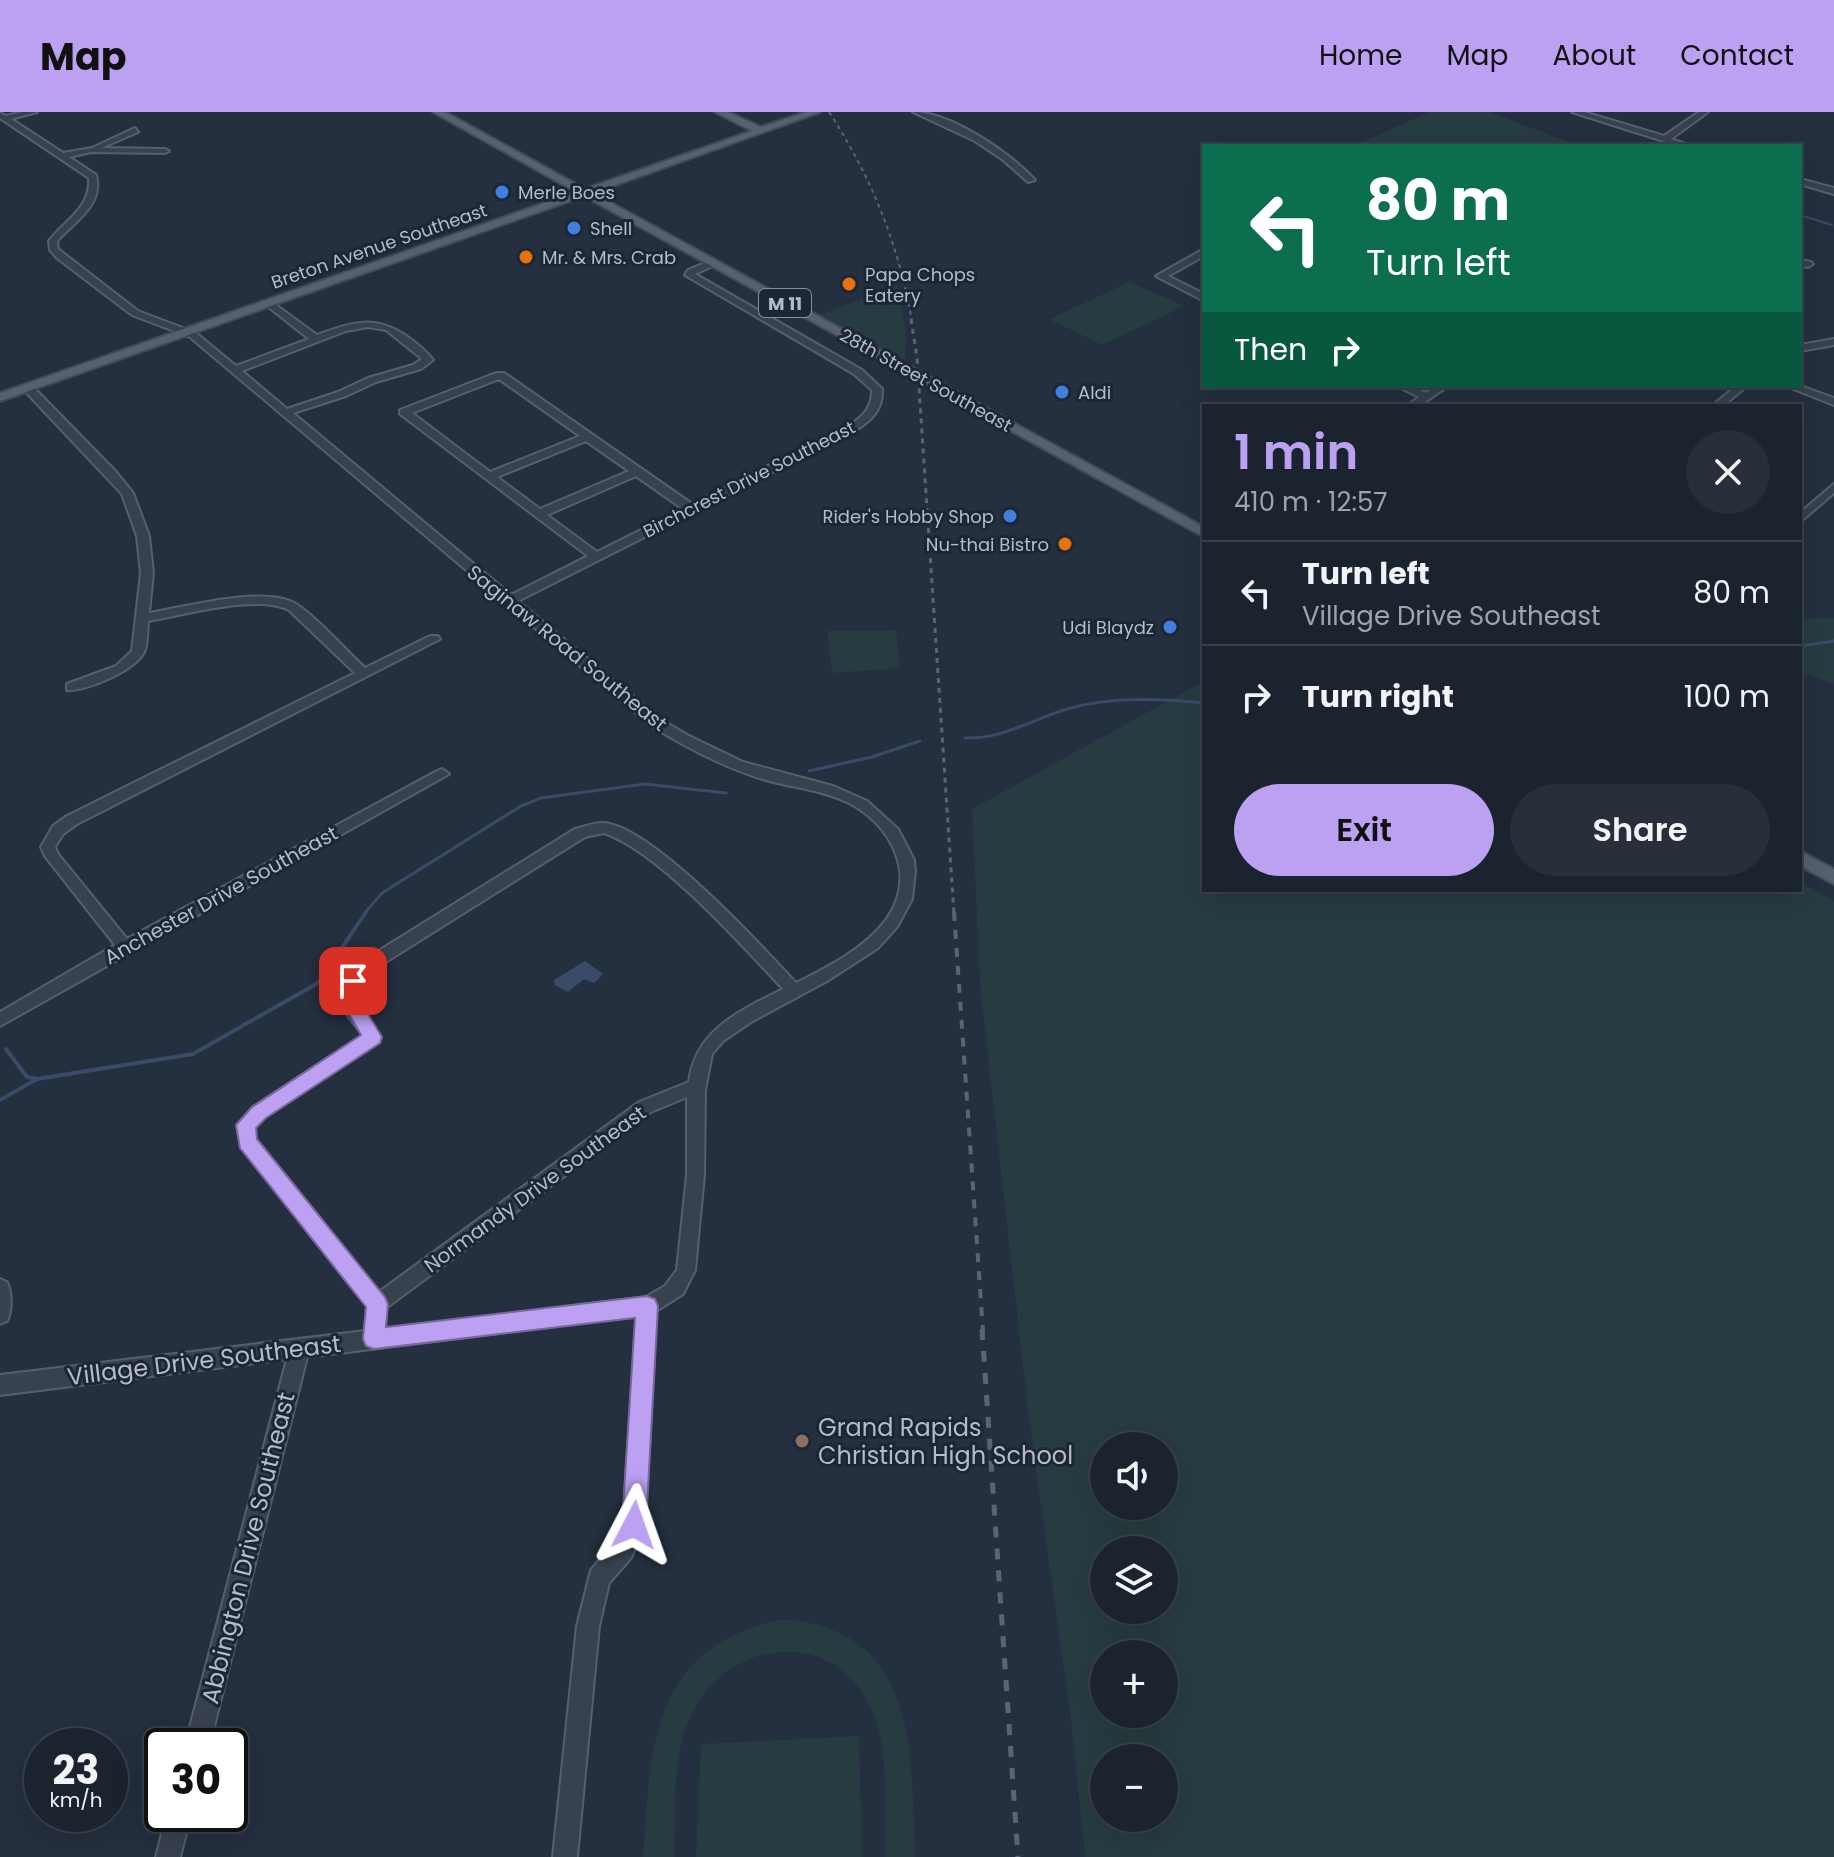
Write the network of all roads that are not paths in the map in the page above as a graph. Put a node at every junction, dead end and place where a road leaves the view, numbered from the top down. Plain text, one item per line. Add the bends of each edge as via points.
1 (33, 112) edge
2 (438, 112) edge
3 (720, 112) edge
4 (815, 112) edge
5 (917, 112) edge
6 (1576, 112) edge
7 (1704, 112) edge
8 (2, 117) edge
9 (135, 130) dead end
10 (761, 131) junction
11 (1665, 139) junction
12 (1681, 144) edge
13 (91, 150) junction
14 (165, 151) dead end
15 (62, 156) junction
16 (1031, 180) dead end
17 (1802, 182) edge
18 (1834, 191) edge
19 (584, 193) junction
20 (1202, 253) edge
21 (712, 263) junction
22 (1202, 297) edge
23 (269, 303) junction
24 (185, 332) junction
25 (316, 339) junction
26 (1834, 342) edge
27 (1802, 348) edge
28 (233, 371) junction
29 (27, 387) junction
30 (1407, 388) edge
31 (1440, 388) edge
32 (1740, 388) edge
33 (1796, 388) edge
34 (0, 397) edge
35 (1427, 397) junction
36 (1834, 402) edge
37 (1415, 404) edge
38 (1720, 404) edge
39 (284, 413) junction
40 (586, 437) junction
41 (636, 472) junction
42 (489, 476) junction
43 (1834, 487) edge
44 (691, 509) junction
45 (539, 514) junction
46 (1802, 517) edge
47 (1202, 532) edge
48 (596, 557) junction
49 (510, 600) junction
50 (143, 618) junction
51 (434, 639) dead end
52 (363, 674) junction
53 (72, 687) dead end
54 (442, 774) dead end
55 (1802, 859) edge
56 (1834, 877) edge
57 (125, 947) junction
58 (793, 990) junction
59 (0, 1020) edge
60 (699, 1085) junction
61 (686, 1270) joint
62 (0, 1288) edge
63 (377, 1304) junction
64 (647, 1306) junction
65 (0, 1315) edge
66 (374, 1339) junction
67 (299, 1349) junction
68 (0, 1385) edge
69 (202, 1728) edge
70 (174, 1832) edge
71 (168, 1857) edge
72 (565, 1857) edge

1 - 8 street
2 - 19 main road, 28th Street Southeast / M 11
3 - 10 main road
4 - 10 main road, Breton Avenue Southeast
5 - 16 street via 976,137
6 - 11 street
7 - 11 street
8 - 15 street
9 - 13 street
10 - 19 main road, Breton Avenue Southeast
11 - 12 street
13 - 14 street
13 - 15 street
15 - 24 street, Saginaw Road Southeast via 93,177 96,189 90,204 53,241 54,250 135,313
17 - 18 street
19 - 21 main road, 28th Street Southeast / M 11
19 - 23 main road, Breton Avenue Southeast
20 - 22 street via 1162,274 1162,279
21 - 44 street, Birchcrest Drive Southeast via 690,275 858,372 872,382 878,395 863,422
21 - 47 main road, 28th Street Southeast / M 11
23 - 24 main road, Breton Avenue Southeast
23 - 25 street
24 - 28 street, Saginaw Road Southeast
24 - 29 main road, Breton Avenue Southeast
25 - 28 street
25 - 39 street via 368,324 389,328 426,356 425,364
26 - 27 street
28 - 39 street, Saginaw Road Southeast
29 - 34 main road, Breton Avenue Southeast
29 - 50 street via 127,493 144,548
30 - 35 street
31 - 35 street
32 - 38 street
33 - 36 street
35 - 37 street
39 - 49 street, Saginaw Road Southeast
40 - 41 street
40 - 42 street
40 - 42 street via 500,375 404,412
41 - 44 street
41 - 45 street
42 - 45 street
43 - 46 street
44 - 48 street, Birchcrest Drive Southeast
45 - 48 street
48 - 49 street, Birchcrest Drive Southeast
49 - 58 street, Saginaw Road Southeast via 686,742 732,764 851,798 894,833 908,874 897,914 864,952
50 - 52 street via 278,600 293,607
50 - 53 street via 132,661
51 - 52 street
52 - 57 street via 58,830 48,847 52,856
54 - 57 street, Anchester Drive Southeast
55 - 56 main road
57 - 59 street, Anchester Drive Southeast
58 - 60 street, Saginaw Road Southeast via 725,1030 704,1053
58 - 63 street via 736,927 632,838 605,827 580,833 370,964 353,981 348,996 373,1037 246,1125 247,1142
60 - 61 street, Saginaw Road Southeast
60 - 63 street, Normandy Drive Southeast via 645,1107
61 - 64 street, Village Drive Southeast via 682,1285
62 - 65 street
63 - 66 street
64 - 66 street, Village Drive Southeast
64 - 72 street via 634,1525 623,1550 599,1578 588,1626
66 - 67 street, Village Drive Southeast
67 - 68 street, Village Drive Southeast
67 - 69 street, Abbington Drive Southeast
70 - 71 street

